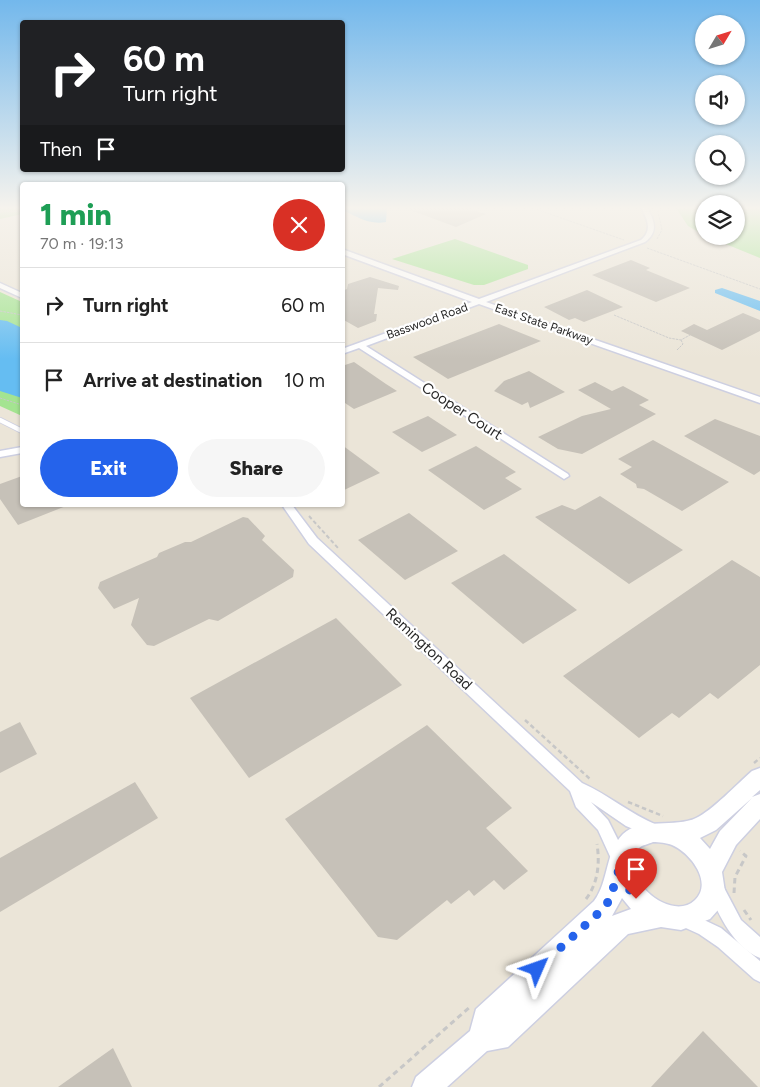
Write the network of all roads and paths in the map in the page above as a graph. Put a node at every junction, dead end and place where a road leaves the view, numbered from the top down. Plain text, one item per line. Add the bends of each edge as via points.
1 (360, 258) edge
2 (598, 258) edge
3 (673, 258) edge
4 (0, 285) edge
5 (760, 289) edge
6 (20, 295) edge
7 (480, 302) junction
8 (0, 311) edge
9 (20, 315) edge
10 (614, 315) dead end
11 (690, 335) dead end
12 (681, 340) junction
13 (360, 346) junction
14 (677, 350) dead end
15 (345, 351) edge
16 (0, 398) edge
17 (760, 400) edge
18 (20, 404) edge
19 (0, 420) edge
20 (20, 430) edge
21 (20, 450) edge
22 (0, 454) edge
23 (564, 476) dead end
24 (288, 507) edge
25 (760, 777) edge
26 (591, 780) dead end
27 (596, 784) dead end
28 (577, 788) junction
29 (621, 798) dead end
30 (760, 804) edge
31 (666, 828) junction
32 (594, 837) dead end
33 (746, 856) dead end
34 (620, 864) junction
35 (712, 877) junction
36 (737, 900) dead end
37 (582, 903) dead end
38 (740, 904) dead end
39 (672, 916) junction
40 (756, 925) dead end
41 (760, 950) edge
42 (760, 973) edge
43 (482, 1038) junction
44 (426, 1087) edge

1 - 7 street, East State Parkway
2 - 7 street, Basswood Road
3 - 5 path
4 - 6 street
7 - 13 street, Basswood Road
7 - 17 street, East State Parkway
8 - 9 path
10 - 12 path via 661,336
11 - 12 path
12 - 14 path via 683,344
13 - 15 street, Basswood Road
13 - 23 street, Cooper Court
16 - 18 path
19 - 20 lane
21 - 22 street
24 - 28 street, Remington Road via 313,541
25 - 31 street via 700,828
26 - 27 path
28 - 31 street, Remington Road via 592,794 631,822
28 - 34 street, Remington Road via 580,802 607,832
29 - 31 path
30 - 35 street via 728,838
31 - 34 street via 633,839 624,849
31 - 35 street via 695,848
32 - 37 path via 599,854 597,873
33 - 36 path via 734,882
34 - 39 street via 625,883 636,899 644,906
34 - 43 street via 612,894 603,909 485,1018
35 - 39 street via 710,900 705,907 690,916
35 - 41 street via 721,903 735,926
38 - 40 path
39 - 42 street via 695,922 723,939
39 - 43 street via 640,918 620,925 498,1037
43 - 44 street

